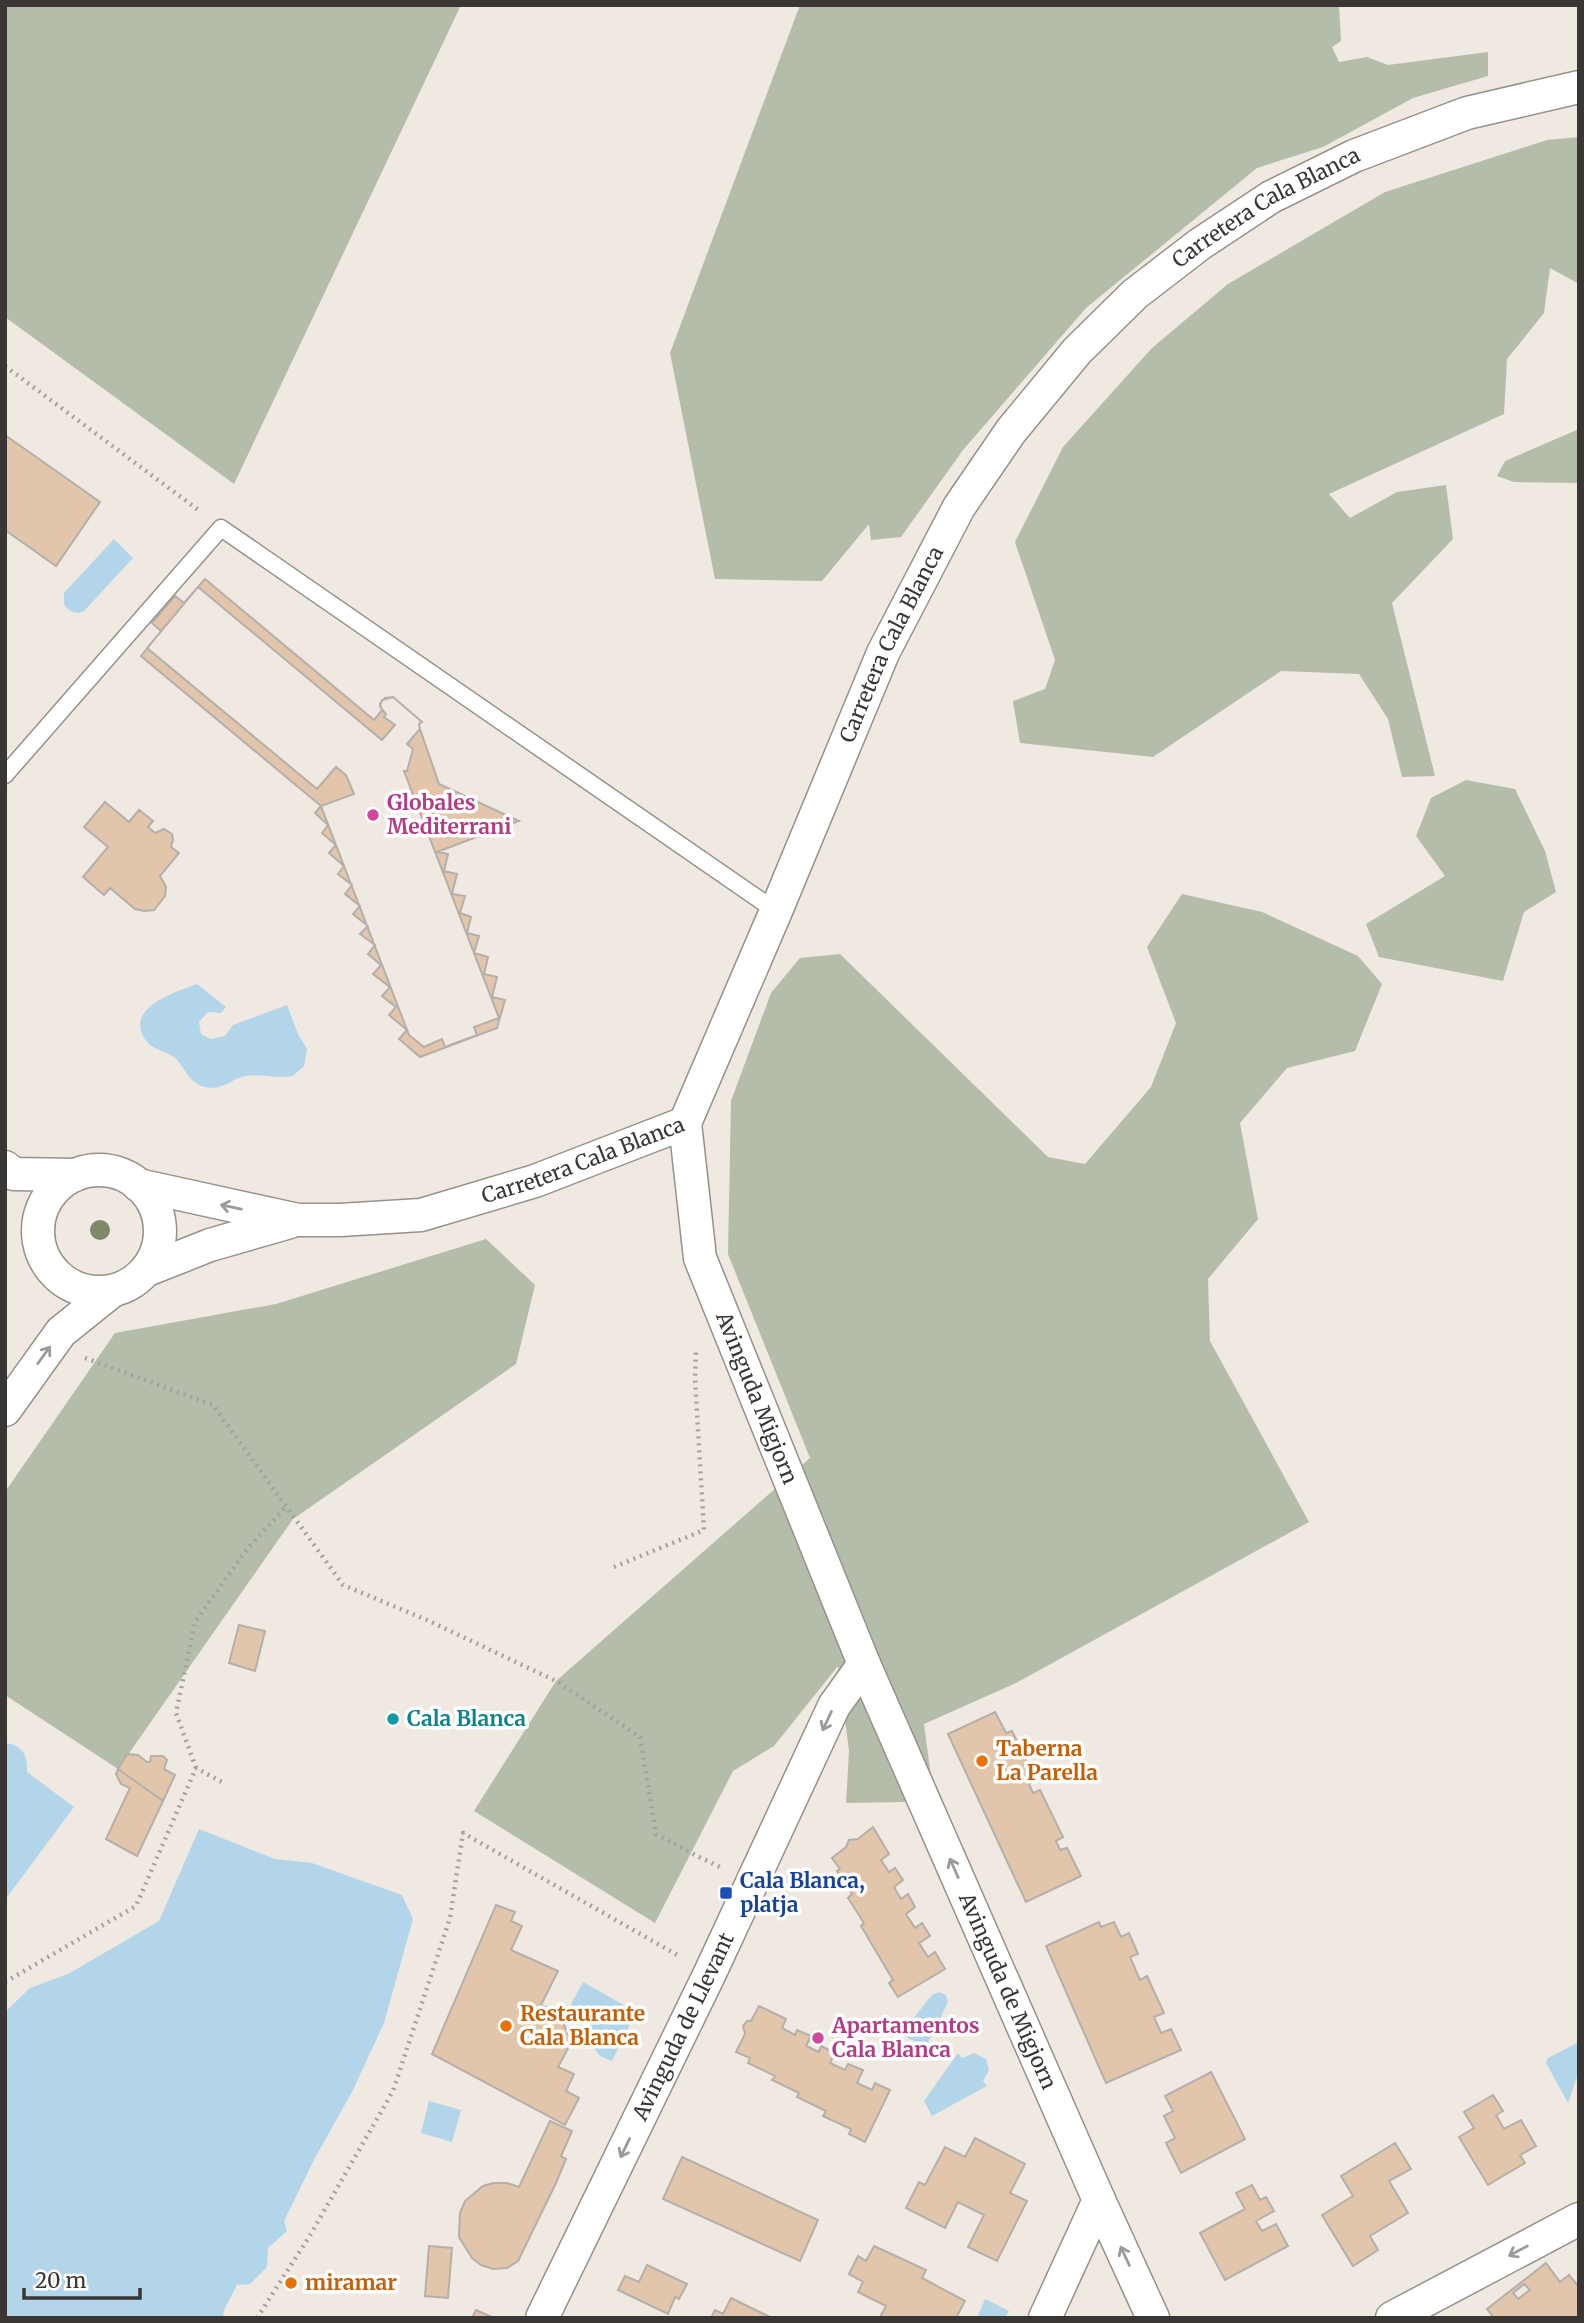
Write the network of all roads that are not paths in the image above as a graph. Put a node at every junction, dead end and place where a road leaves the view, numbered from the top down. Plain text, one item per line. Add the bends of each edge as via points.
1 (1579, 87) edge
2 (5, 775) edge
3 (776, 911) junction
4 (685, 1122) junction
5 (5, 1167) edge
6 (75, 1175) junction
7 (138, 1185) junction
8 (298, 1220) junction
9 (146, 1270) junction
10 (112, 1291) junction
11 (5, 1410) edge
12 (864, 1664) junction
13 (1099, 2200) junction
14 (1579, 2219) edge
15 (542, 2318) edge
16 (1045, 2318) edge
17 (1153, 2318) edge
18 (1392, 2318) edge

1 - 3 street, Carretera Cala Blanca via 1467,113 1354,156 1271,197 1135,294 1077,351 1011,431 959,507 883,653
2 - 3 lane via 221,528
3 - 4 street, Carretera Cala Blanca
4 - 8 street, Carretera Cala Blanca via 535,1181 421,1215
4 - 12 street, Avinguda Migjorn via 700,1258
5 - 6 street via 14,1174
6 - 7 street via 115,1172
6 - 10 street via 58,1185 45,1201 38,1220 44,1259 73,1287
8 -> 7 street, Carretera Cala Blanca
7 - 9 street via 157,1212 160,1232
8 - 9 street, Carretera Cala Blanca via 210,1245
9 - 10 street
11 -> 10 street via 61,1332
13 -> 12 street, Avinguda de Migjorn
12 -> 15 street, Avinguda de Llevant via 834,1706
13 - 16 street
17 -> 13 street, Avinguda de Migjorn
14 -> 18 street

